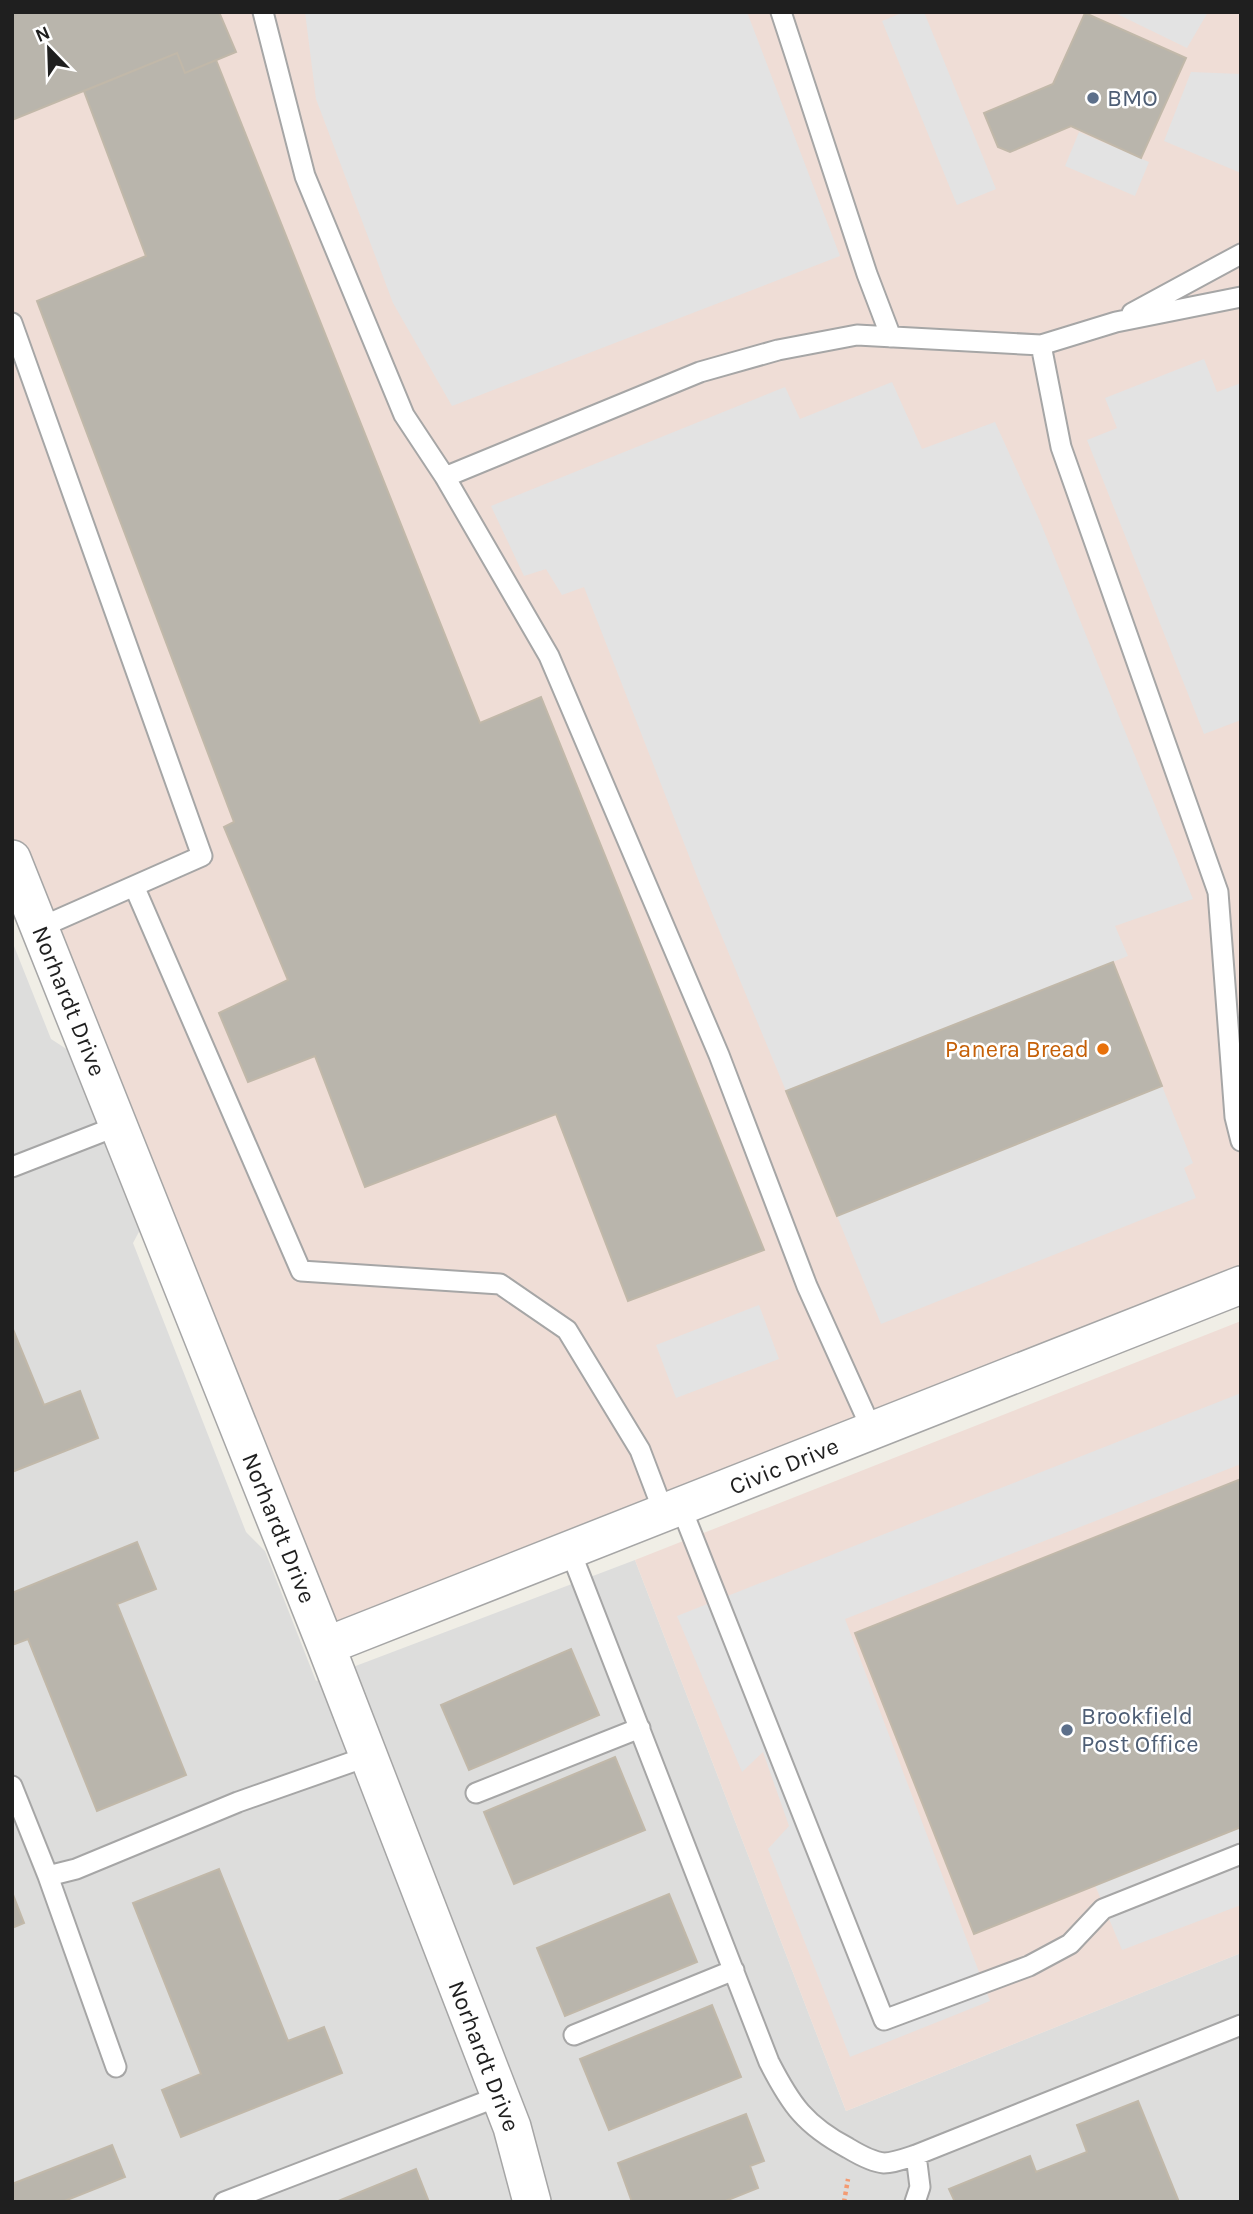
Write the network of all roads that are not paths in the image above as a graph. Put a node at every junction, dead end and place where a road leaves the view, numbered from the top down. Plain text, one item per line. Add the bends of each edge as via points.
1 (263, 12) edge
2 (781, 12) edge
3 (1241, 254) edge
4 (1241, 297) edge
5 (1116, 322) junction
6 (12, 323) edge
7 (891, 337) junction
8 (1041, 345) junction
9 (445, 477) junction
10 (12, 859) edge
11 (134, 886) junction
12 (39, 928) junction
13 (120, 1125) junction
14 (1241, 1141) edge
15 (12, 1167) edge
16 (1241, 1285) edge
17 (872, 1430) junction
18 (672, 1510) junction
19 (570, 1550) junction
20 (326, 1646) junction
21 (640, 1728) junction
22 (369, 1756) junction
23 (12, 1786) edge
24 (476, 1793) dead end
25 (1241, 1854) edge
26 (48, 1876) junction
27 (734, 1970) junction
28 (1241, 2025) edge
29 (574, 2035) dead end
30 (116, 2067) dead end
31 (500, 2096) junction
32 (916, 2155) junction
33 (224, 2202) edge
34 (532, 2202) edge
35 (915, 2202) edge

1 - 9 lane via 305,176 404,415
2 - 7 lane
3 - 5 lane
4 - 5 lane
5 - 8 lane
6 - 11 lane via 202,856
7 - 8 lane
7 - 9 lane via 844,338 778,350 701,372
8 - 14 lane via 1060,447 1218,892 1234,1117
9 - 17 lane via 549,656 719,1055 807,1286
10 - 12 street, Norhardt Drive
11 - 12 lane
11 - 18 lane via 301,1271 500,1284 567,1330
12 - 13 street, Norhardt Drive
13 - 15 lane
13 - 20 street, Norhardt Drive
16 - 17 street, Civic Drive
17 - 18 street, Civic Drive
18 - 19 street, Civic Drive
18 - 25 lane via 884,2020 1030,1966 1070,1944 1103,1909
19 - 20 street, Civic Drive
19 - 21 lane
20 - 22 street, Norhardt Drive
21 - 24 lane
21 - 27 lane
22 - 26 lane
22 - 31 street, Norhardt Drive
23 - 26 lane
26 - 30 lane
27 - 29 lane
27 - 32 lane via 769,2062 802,2118 838,2143 885,2163
28 - 32 lane
31 - 33 lane
31 - 34 street, Norhardt Drive
32 - 35 lane via 920,2188

